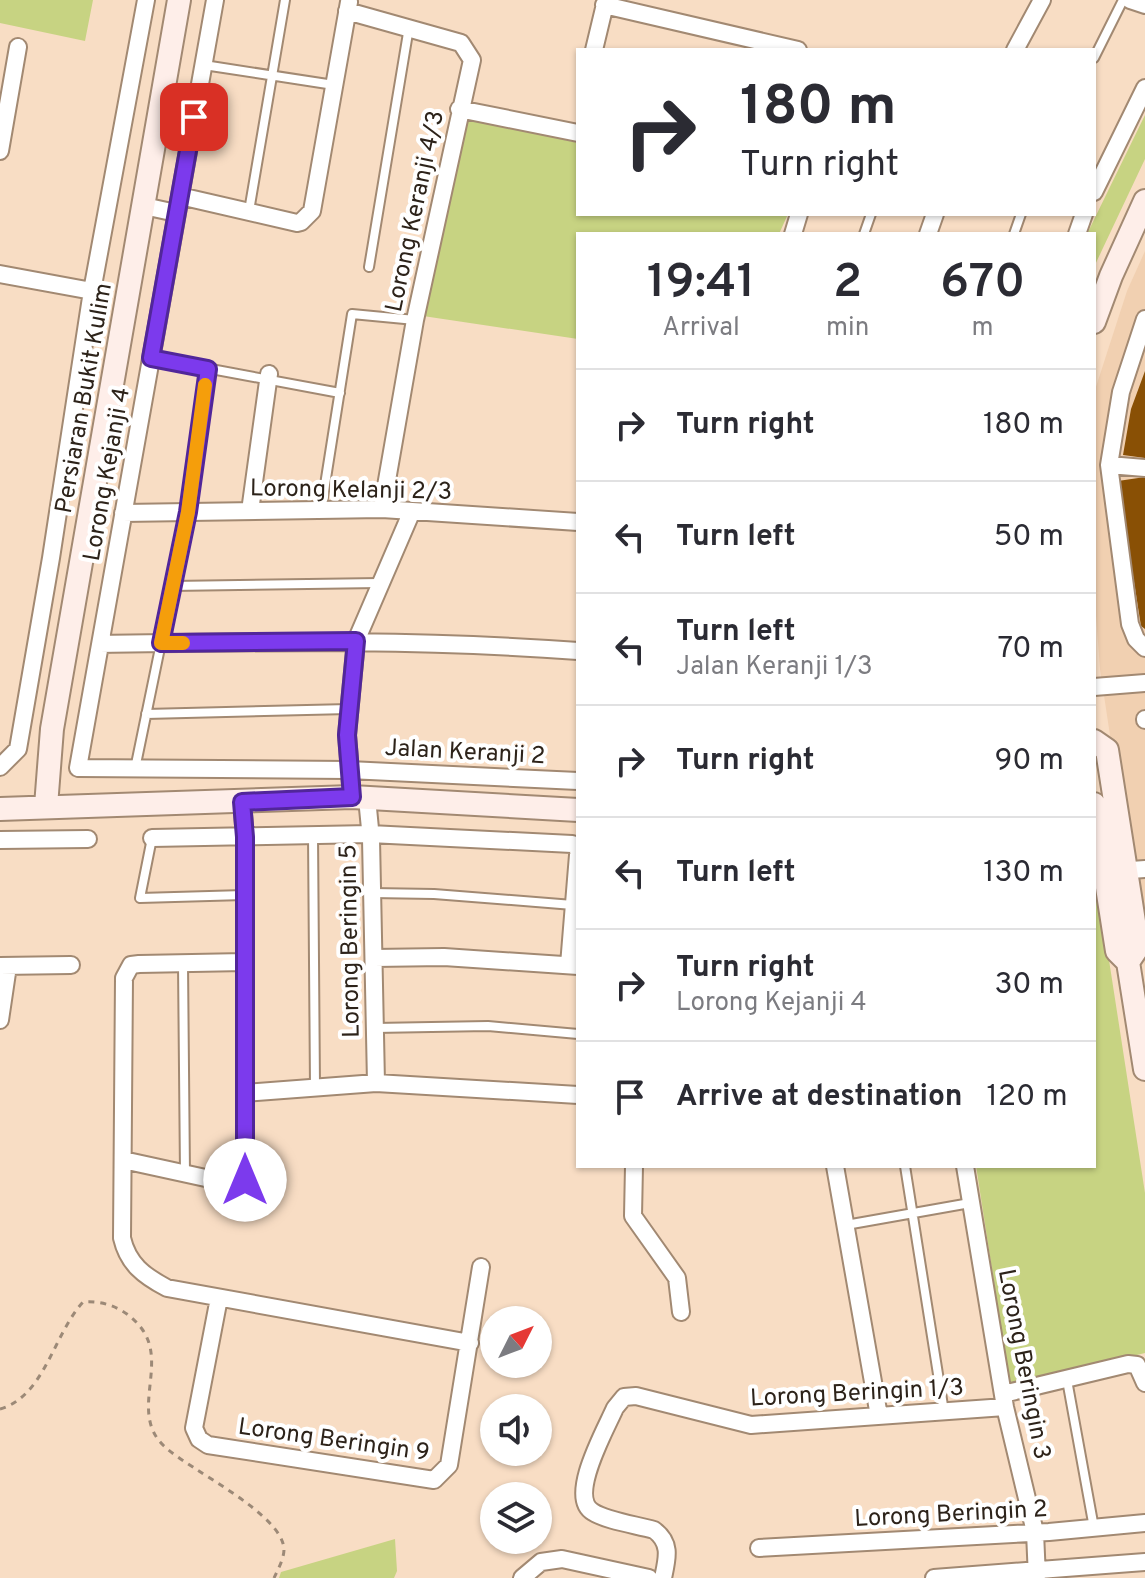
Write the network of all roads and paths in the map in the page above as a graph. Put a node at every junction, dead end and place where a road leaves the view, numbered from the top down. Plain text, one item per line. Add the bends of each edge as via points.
1 (146, 0) edge
2 (179, 0) edge
3 (215, 0) edge
4 (285, 0) edge
5 (1042, 0) edge
6 (1123, 0) edge
7 (1130, 0) edge
8 (605, 2) edge
9 (348, 5) edge
10 (1145, 5) edge
11 (409, 26) junction
12 (18, 47) dead end
13 (594, 48) edge
14 (790, 48) edge
15 (1016, 48) edge
16 (1096, 54) edge
17 (203, 65) junction
18 (272, 75) junction
19 (334, 85) junction
20 (1145, 88) edge
21 (459, 109) junction
22 (576, 130) edge
23 (0, 151) edge
24 (1096, 188) edge
25 (180, 196) junction
26 (1145, 201) edge
27 (144, 206) junction
28 (249, 211) junction
29 (176, 213) junction
30 (369, 267) dead end
31 (0, 274) edge
32 (92, 291) junction
33 (1096, 317) edge
34 (1145, 319) edge
35 (415, 320) junction
36 (151, 358) junction
37 (208, 369) junction
38 (268, 377) junction
39 (340, 393) junction
40 (1109, 465) junction
41 (1145, 468) edge
42 (382, 509) junction
43 (321, 510) junction
44 (250, 511) junction
45 (412, 511) junction
46 (188, 512) junction
47 (123, 513) junction
48 (576, 522) edge
49 (381, 583) junction
50 (172, 586) junction
51 (356, 641) junction
52 (161, 643) junction
53 (100, 644) junction
54 (1145, 648) edge
55 (576, 651) edge
56 (1145, 683) edge
57 (1096, 687) edge
58 (349, 709) junction
59 (146, 714) junction
60 (1096, 742) edge
61 (0, 767) edge
62 (78, 768) joint
63 (135, 769) junction
64 (349, 770) junction
65 (576, 781) edge
66 (360, 798) junction
67 (242, 802) junction
68 (46, 806) junction
69 (0, 809) edge
70 (1096, 809) edge
71 (576, 810) edge
72 (370, 834) junction
73 (313, 835) junction
74 (245, 837) junction
75 (152, 838) joint
76 (88, 839) dead end
77 (0, 840) edge
78 (576, 846) edge
79 (1112, 851) edge
80 (576, 874) edge
81 (372, 893) junction
82 (245, 895) junction
83 (573, 905) junction
84 (374, 958) junction
85 (245, 962) junction
86 (183, 963) junction
87 (71, 965) dead end
88 (4, 966) edge
89 (574, 966) edge
90 (0, 1020) edge
91 (375, 1028) junction
92 (576, 1034) edge
93 (1145, 1069) edge
94 (376, 1083) junction
95 (315, 1087) junction
96 (245, 1093) junction
97 (576, 1095) edge
98 (123, 1160) junction
99 (634, 1168) edge
100 (835, 1168) edge
101 (905, 1168) edge
102 (965, 1168) edge
103 (185, 1174) junction
104 (971, 1203) junction
105 (913, 1213) junction
106 (844, 1225) junction
107 (481, 1267) dead end
108 (219, 1298) junction
109 (681, 1312) dead end
110 (470, 1343) junction
111 (1067, 1380) junction
112 (1145, 1383) edge
113 (1004, 1401) junction
114 (0, 1409) edge
115 (944, 1412) junction
116 (879, 1416) junction
117 (1145, 1523) edge
118 (1094, 1528) junction
119 (1035, 1532) junction
120 (759, 1548) dead end
121 (1145, 1562) edge
122 (1037, 1574) edge
123 (274, 1578) edge
124 (522, 1578) edge
125 (649, 1578) edge
126 (663, 1578) edge
127 (934, 1578) edge

1 - 32 street
2 - 27 street, Persiaran Bukit Kulim
3 - 17 street, Lorong Kejanji 4
4 - 18 lane
5 - 15 street
6 - 16 lane
7 - 10 street
8 - 13 street
8 - 14 street
9 - 11 street, Lorong Keranji 4/3
9 - 19 street
11 - 21 street, Lorong Keranji 4/3 via 467,49 472,60
11 - 30 lane
12 - 23 street
17 - 18 lane
17 - 25 street, Lorong Kejanji 4
18 - 19 lane
18 - 28 lane
19 - 28 street via 312,211 301,222
20 - 24 street
21 - 22 street
21 - 35 street, Lorong Keranji 4/3
25 - 28 street
25 - 29 street, Lorong Kejanji 4
26 - 33 street
27 - 29 street
27 - 68 street, Persiaran Bukit Kulim via 52,729
29 - 36 street, Lorong Kejanji 4
31 - 32 street
32 - 61 street via 18,749
34 - 40 street via 1121,392
35 - 39 lane via 352,314
35 - 42 street, Lorong Keranji 4/3
36 - 37 lane
36 - 47 street, Lorong Kejanji 4
37 - 38 lane
37 - 46 lane
38 - 39 lane
38 - 44 street
39 - 43 lane
40 - 41 street
40 - 54 street via 1130,624
42 - 43 street, Lorong Kelanji 2/3
42 - 45 street, Lorong Kelanji 2/3
43 - 44 street, Lorong Kelanji 2/3
44 - 46 street, Lorong Kelanji 2/3
45 - 48 street, Lorong Kelanji 2/3
45 - 49 street, Lorong Beringin 5
46 - 47 street, Lorong Kelanji 2/3
46 - 50 lane
47 - 53 street, Lorong Kejanji 4
49 - 50 lane
49 - 51 street, Lorong Beringin 5
50 - 52 lane
51 - 52 street
51 - 55 street
51 - 58 street, Lorong Beringin 5
52 - 53 street
52 - 59 lane
53 - 62 street, Lorong Kejanji 4
56 - 57 street
58 - 59 lane
58 - 64 street, Lorong Beringin 5
59 - 63 lane
60 - 79 street via 1107,750
62 - 63 street, Jalan Keranji 2
63 - 64 street, Jalan Keranji 2
64 - 65 street, Jalan Keranji 2
64 - 66 street, Lorong Beringin 5
66 - 67 street
66 - 71 street
66 - 72 street, Lorong Beringin 5
67 - 68 street
67 - 74 street
68 - 69 street
70 - 79 street
72 - 73 street
72 - 78 street
72 - 81 street, Lorong Beringin 5
73 - 74 street
73 - 95 lane
74 - 75 street
74 - 82 street
75 - 82 lane via 140,898
76 - 77 street
79 - 93 street via 1117,951 1128,962
80 - 83 street
81 - 83 lane
81 - 84 street, Lorong Beringin 5
82 - 85 street
83 - 89 street
84 - 89 street
84 - 91 street, Lorong Beringin 5
85 - 86 street
85 - 96 street
86 - 98 street via 131,965 124,978
86 - 103 lane
87 - 88 street
88 - 90 street
91 - 92 lane via 488,1026
91 - 94 street, Lorong Beringin 5
94 - 95 street
94 - 97 street
95 - 96 street
96 - 103 street via 245,1180 233,1184
98 - 103 street
98 - 108 street via 122,1238 136,1269 167,1288
99 - 109 street via 633,1216 677,1278
100 - 106 street
101 - 105 lane
102 - 104 street, Lorong Beringin 3
104 - 105 lane
104 - 113 street, Lorong Beringin 3
105 - 106 lane
105 - 115 lane
106 - 116 street
107 - 110 street, Lorong Beringin 9
108 - 110 street
108 - 110 street, Lorong Beringin 9 via 194,1428 208,1445 434,1480 449,1465
111 - 112 street, Lorong Beringin 1/3 via 1128,1364 1137,1365
111 - 113 street, Lorong Beringin 1/3
111 - 118 lane
113 - 115 street, Lorong Beringin 1/3
113 - 119 street, Lorong Beringin 3
114 - 123 path via 29,1391 83,1302 111,1305 129,1316 150,1344 147,1412 161,1443 238,1496 272,1527 284,1552
115 - 116 street, Lorong Beringin 1/3
116 - 126 street, Lorong Beringin 1/3 via 751,1425 624,1397 583,1485 583,1502 591,1512 661,1535 668,1550
117 - 118 street, Lorong Beringin 2
118 - 119 street, Lorong Beringin 2
119 - 120 street, Lorong Beringin 2
119 - 122 street, Lorong Beringin 3
121 - 122 street
122 - 127 street
124 - 125 street via 541,1562 562,1559

